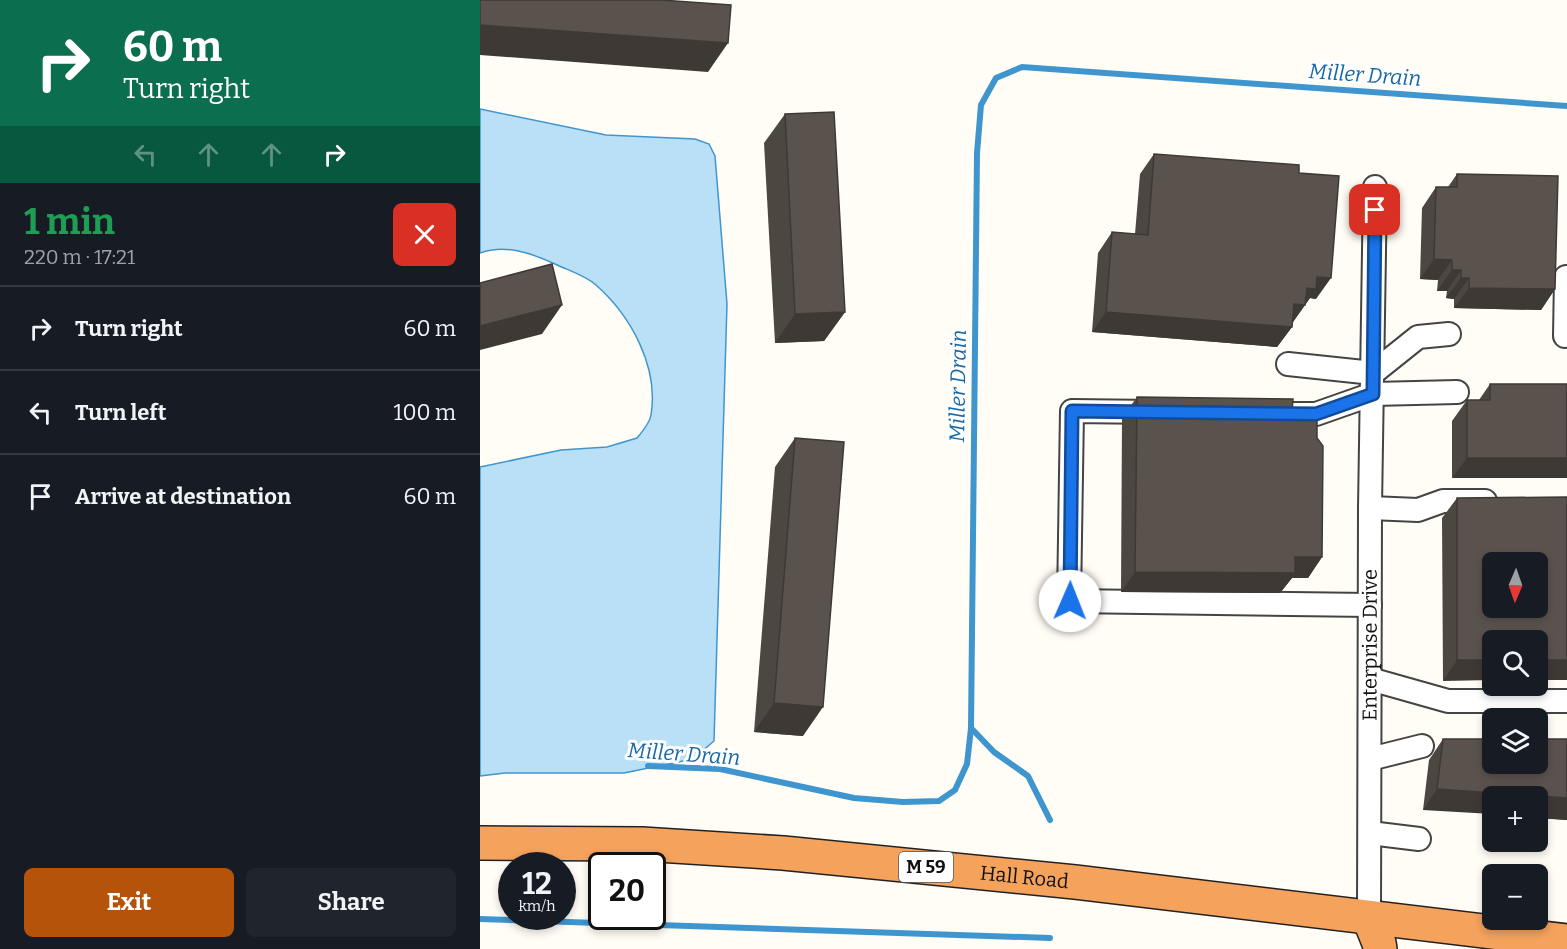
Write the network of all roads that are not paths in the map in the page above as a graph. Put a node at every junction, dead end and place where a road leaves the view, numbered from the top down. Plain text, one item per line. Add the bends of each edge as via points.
1 (1375, 187) dead end
2 (1566, 277) edge
3 (1449, 334) dead end
4 (1565, 336) dead end
5 (1288, 364) dead end
6 (1373, 383) junction
7 (1457, 392) dead end
8 (1177, 413) edge
9 (1270, 414) edge
10 (1510, 500) edge
11 (1370, 508) junction
12 (1370, 605) junction
13 (1370, 679) junction
14 (1567, 701) edge
15 (1422, 746) dead end
16 (1370, 759) junction
17 (1370, 833) junction
18 (1419, 839) dead end
19 (480, 843) edge
20 (1370, 918) junction
21 (1567, 941) edge
22 (1380, 949) edge

1 - 6 street, Enterprise Drive
2 - 4 street
3 - 6 street via 1418,337
5 - 6 street
6 - 7 street
6 - 9 street via 1316,414
6 - 11 street, Enterprise Drive
8 - 12 street via 1072,411 1070,601
10 - 11 street via 1443,501 1418,510
11 - 12 street, Enterprise Drive
12 - 13 street, Enterprise Drive
13 - 14 street via 1448,701
13 - 16 street, Enterprise Drive
15 - 16 street
16 - 17 street, Enterprise Drive
17 - 18 street
17 - 20 street, Enterprise Drive
19 - 20 highway, Hall Road / M 59 via 642,844 783,853 1075,882
20 - 21 highway, Hall Road / M 59
20 - 22 highway

